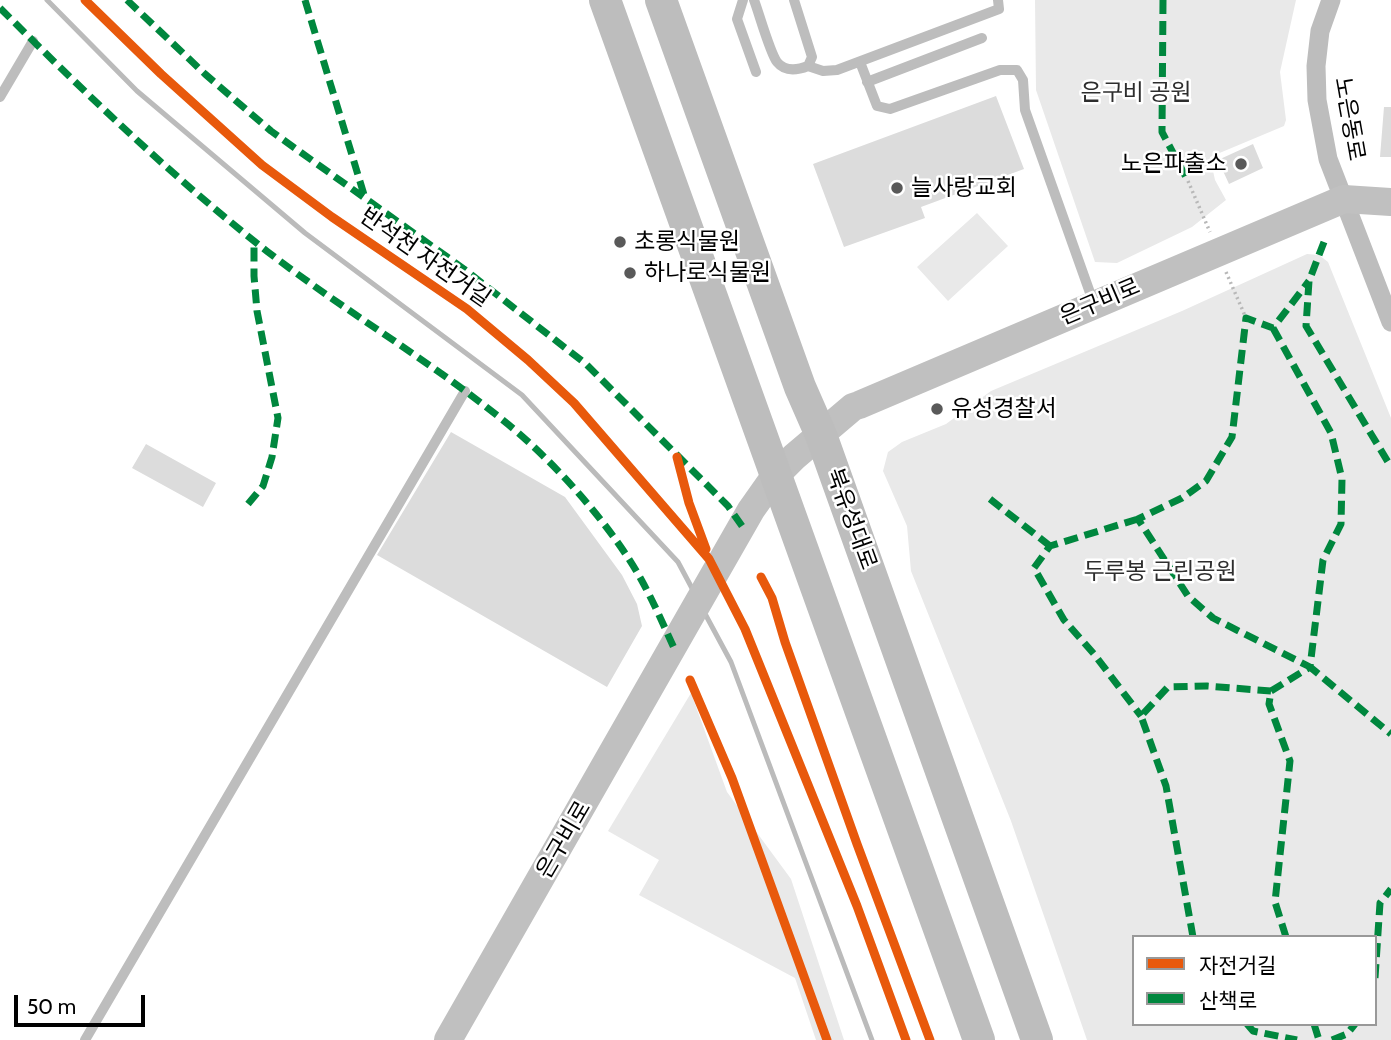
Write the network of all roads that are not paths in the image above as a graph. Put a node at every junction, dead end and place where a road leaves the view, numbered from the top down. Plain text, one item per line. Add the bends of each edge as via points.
1 (605, 0) edge
2 (661, 0) edge
3 (743, 0) edge
4 (754, 0) edge
5 (793, 0) edge
6 (998, 0) edge
7 (1331, 0) edge
8 (982, 38) dead end
9 (33, 41) dead end
10 (810, 61) junction
11 (860, 62) junction
12 (756, 72) dead end
13 (867, 82) junction
14 (0, 97) edge
15 (1344, 199) junction
16 (1391, 202) edge
17 (1094, 305) junction
18 (1391, 322) edge
19 (465, 391) dead end
20 (821, 435) junction
21 (775, 476) junction
22 (85, 1040) edge
23 (448, 1040) edge
24 (979, 1040) edge
25 (1037, 1040) edge

1 - 21 main road
2 - 20 main road, 북유성대로
3 - 12 lane via 737,19
4 - 10 lane via 778,63 798,70
5 - 10 lane
6 - 11 lane via 999,9
7 - 15 street, 노은동로 via 1320,31 1317,100 1328,159
8 - 13 lane
9 - 14 lane
10 - 11 lane via 823,71
11 - 13 lane
13 - 17 lane via 877,106 890,109 1000,71 1017,70 1023,80 1025,110
15 - 16 street, 은구비로
15 - 17 street, 은구비로
15 - 18 street, 노은동로
17 - 20 street, 은구비로 via 853,407
19 - 22 lane
20 - 21 street, 은구비로
20 - 25 main road, 북유성대로
21 - 23 street, 은구비로 via 751,510
21 - 24 main road

